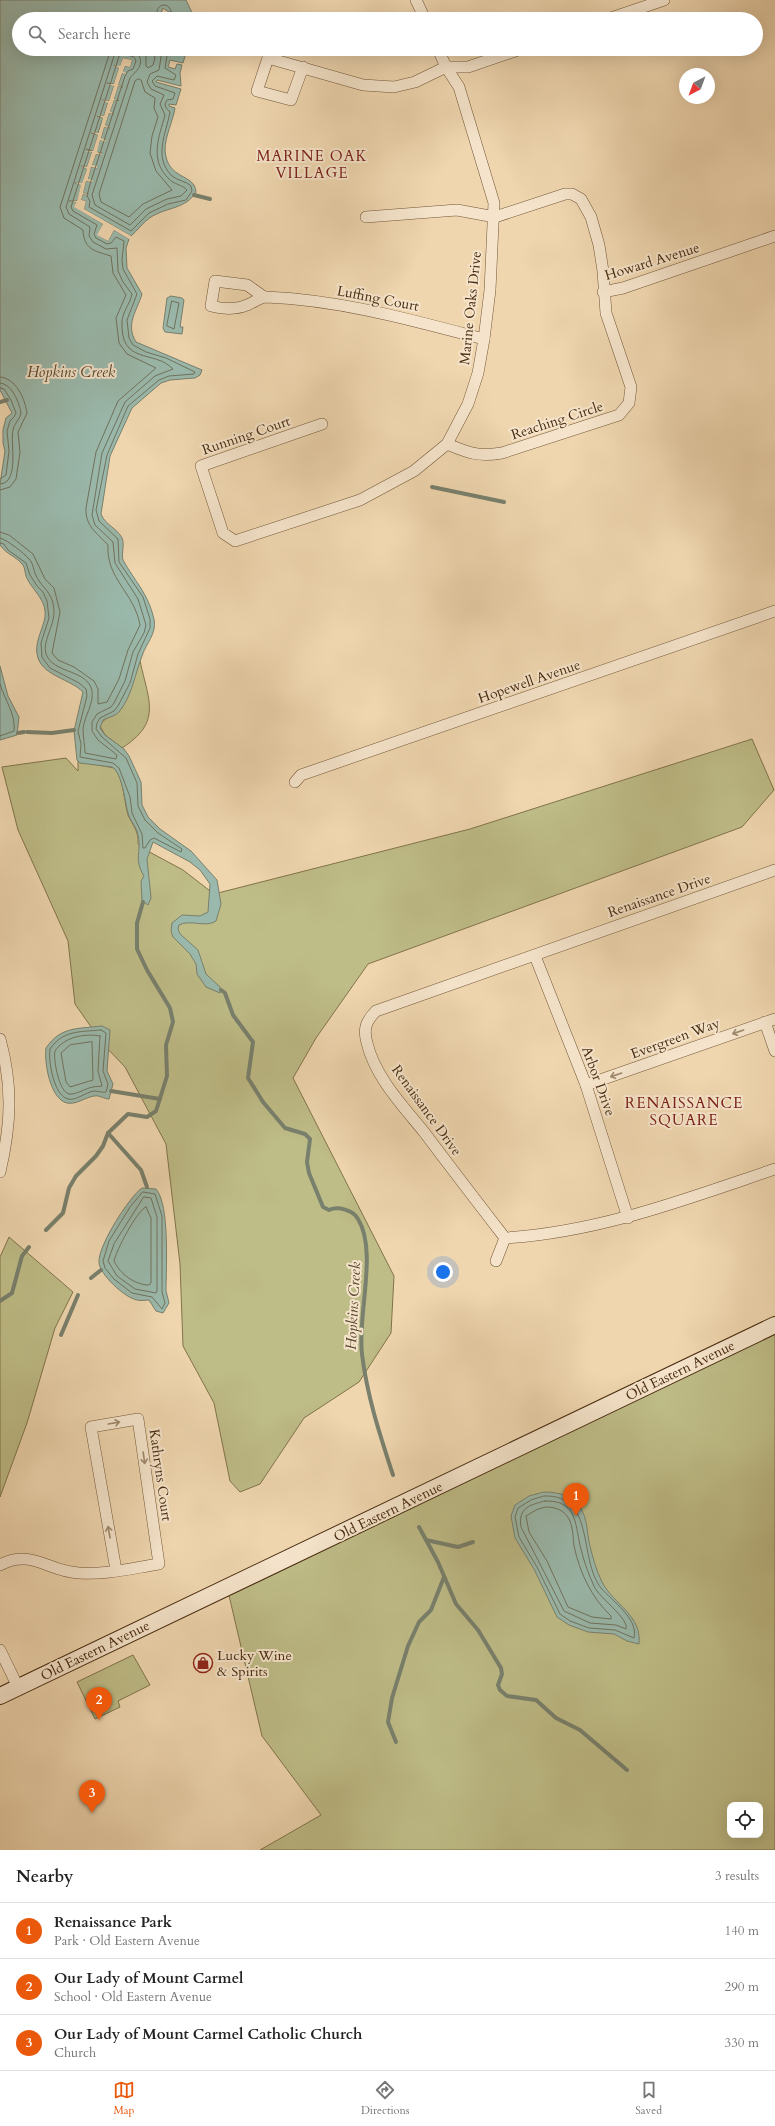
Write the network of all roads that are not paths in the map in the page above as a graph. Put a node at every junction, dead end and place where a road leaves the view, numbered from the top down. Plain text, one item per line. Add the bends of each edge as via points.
1 (416, 0) edge
2 (664, 0) edge
3 (422, 12) edge
4 (629, 12) edge
5 (268, 56) edge
6 (276, 56) edge
7 (441, 56) edge
8 (500, 56) edge
9 (303, 67) junction
10 (446, 67) junction
11 (366, 217) dead end
12 (495, 217) junction
13 (775, 236) edge
14 (603, 292) junction
15 (264, 297) dead end
16 (484, 339) junction
17 (322, 424) dead end
18 (448, 444) junction
19 (224, 533) joint
20 (775, 611) edge
21 (295, 782) dead end
22 (775, 870) edge
23 (536, 956) junction
24 (770, 1021) edge
25 (0, 1039) edge
26 (775, 1052) edge
27 (586, 1086) junction
28 (5, 1101) edge
29 (775, 1169) edge
30 (0, 1172) edge
31 (628, 1218) junction
32 (505, 1238) junction
33 (496, 1261) dead end
34 (775, 1325) edge
35 (0, 1565) edge
36 (116, 1570) junction
37 (0, 1650) edge
38 (18, 1687) junction
39 (0, 1695) edge

1 - 3 street
2 - 4 street
5 - 9 street via 257,91 290,100
6 - 9 street
7 - 10 street, Marine Oaks Drive
8 - 10 street via 468,67
9 - 10 street via 363,85 394,87 415,82
10 - 12 street, Marine Oaks Drive via 461,91 494,203
11 - 12 street via 457,210
12 - 14 street, Howard Avenue via 565,194 572,194 581,199 591,217 600,245
12 - 16 street, Marine Oaks Drive
13 - 14 street, Howard Avenue via 624,288
14 - 18 street, Reaching Circle via 610,327 631,387 629,403 619,416 502,453 484,456
15 - 16 street, Luffing Court via 346,305 405,317
16 - 18 street, Marine Oaks Drive via 478,373 468,404
17 - 19 street, Running Court via 201,466
18 - 19 street, Marine Oaks Drive via 414,471 360,500 235,541
20 - 21 street, Hopewell Avenue via 301,775
22 - 23 street, Renaissance Drive
23 - 27 street, Arbor Drive
23 - 32 street, Renaissance Drive via 376,1011 368,1019 365,1027 366,1043 389,1088
24 - 26 street
24 -> 27 street, Evergreen Way
25 - 28 street via 6,1061
27 - 31 street, Arbor Drive
28 - 30 street via 8,1138
29 - 31 street
31 - 32 street via 539,1236
32 - 33 street
34 - 38 street, Old Eastern Avenue
35 - 36 street, Kathryns Court via 16,1558 26,1558 67,1573 94,1574
36 -> 36 street, Kathryns Court via 91,1427 138,1419 159,1564
37 - 38 street
38 - 39 street, Old Eastern Avenue

